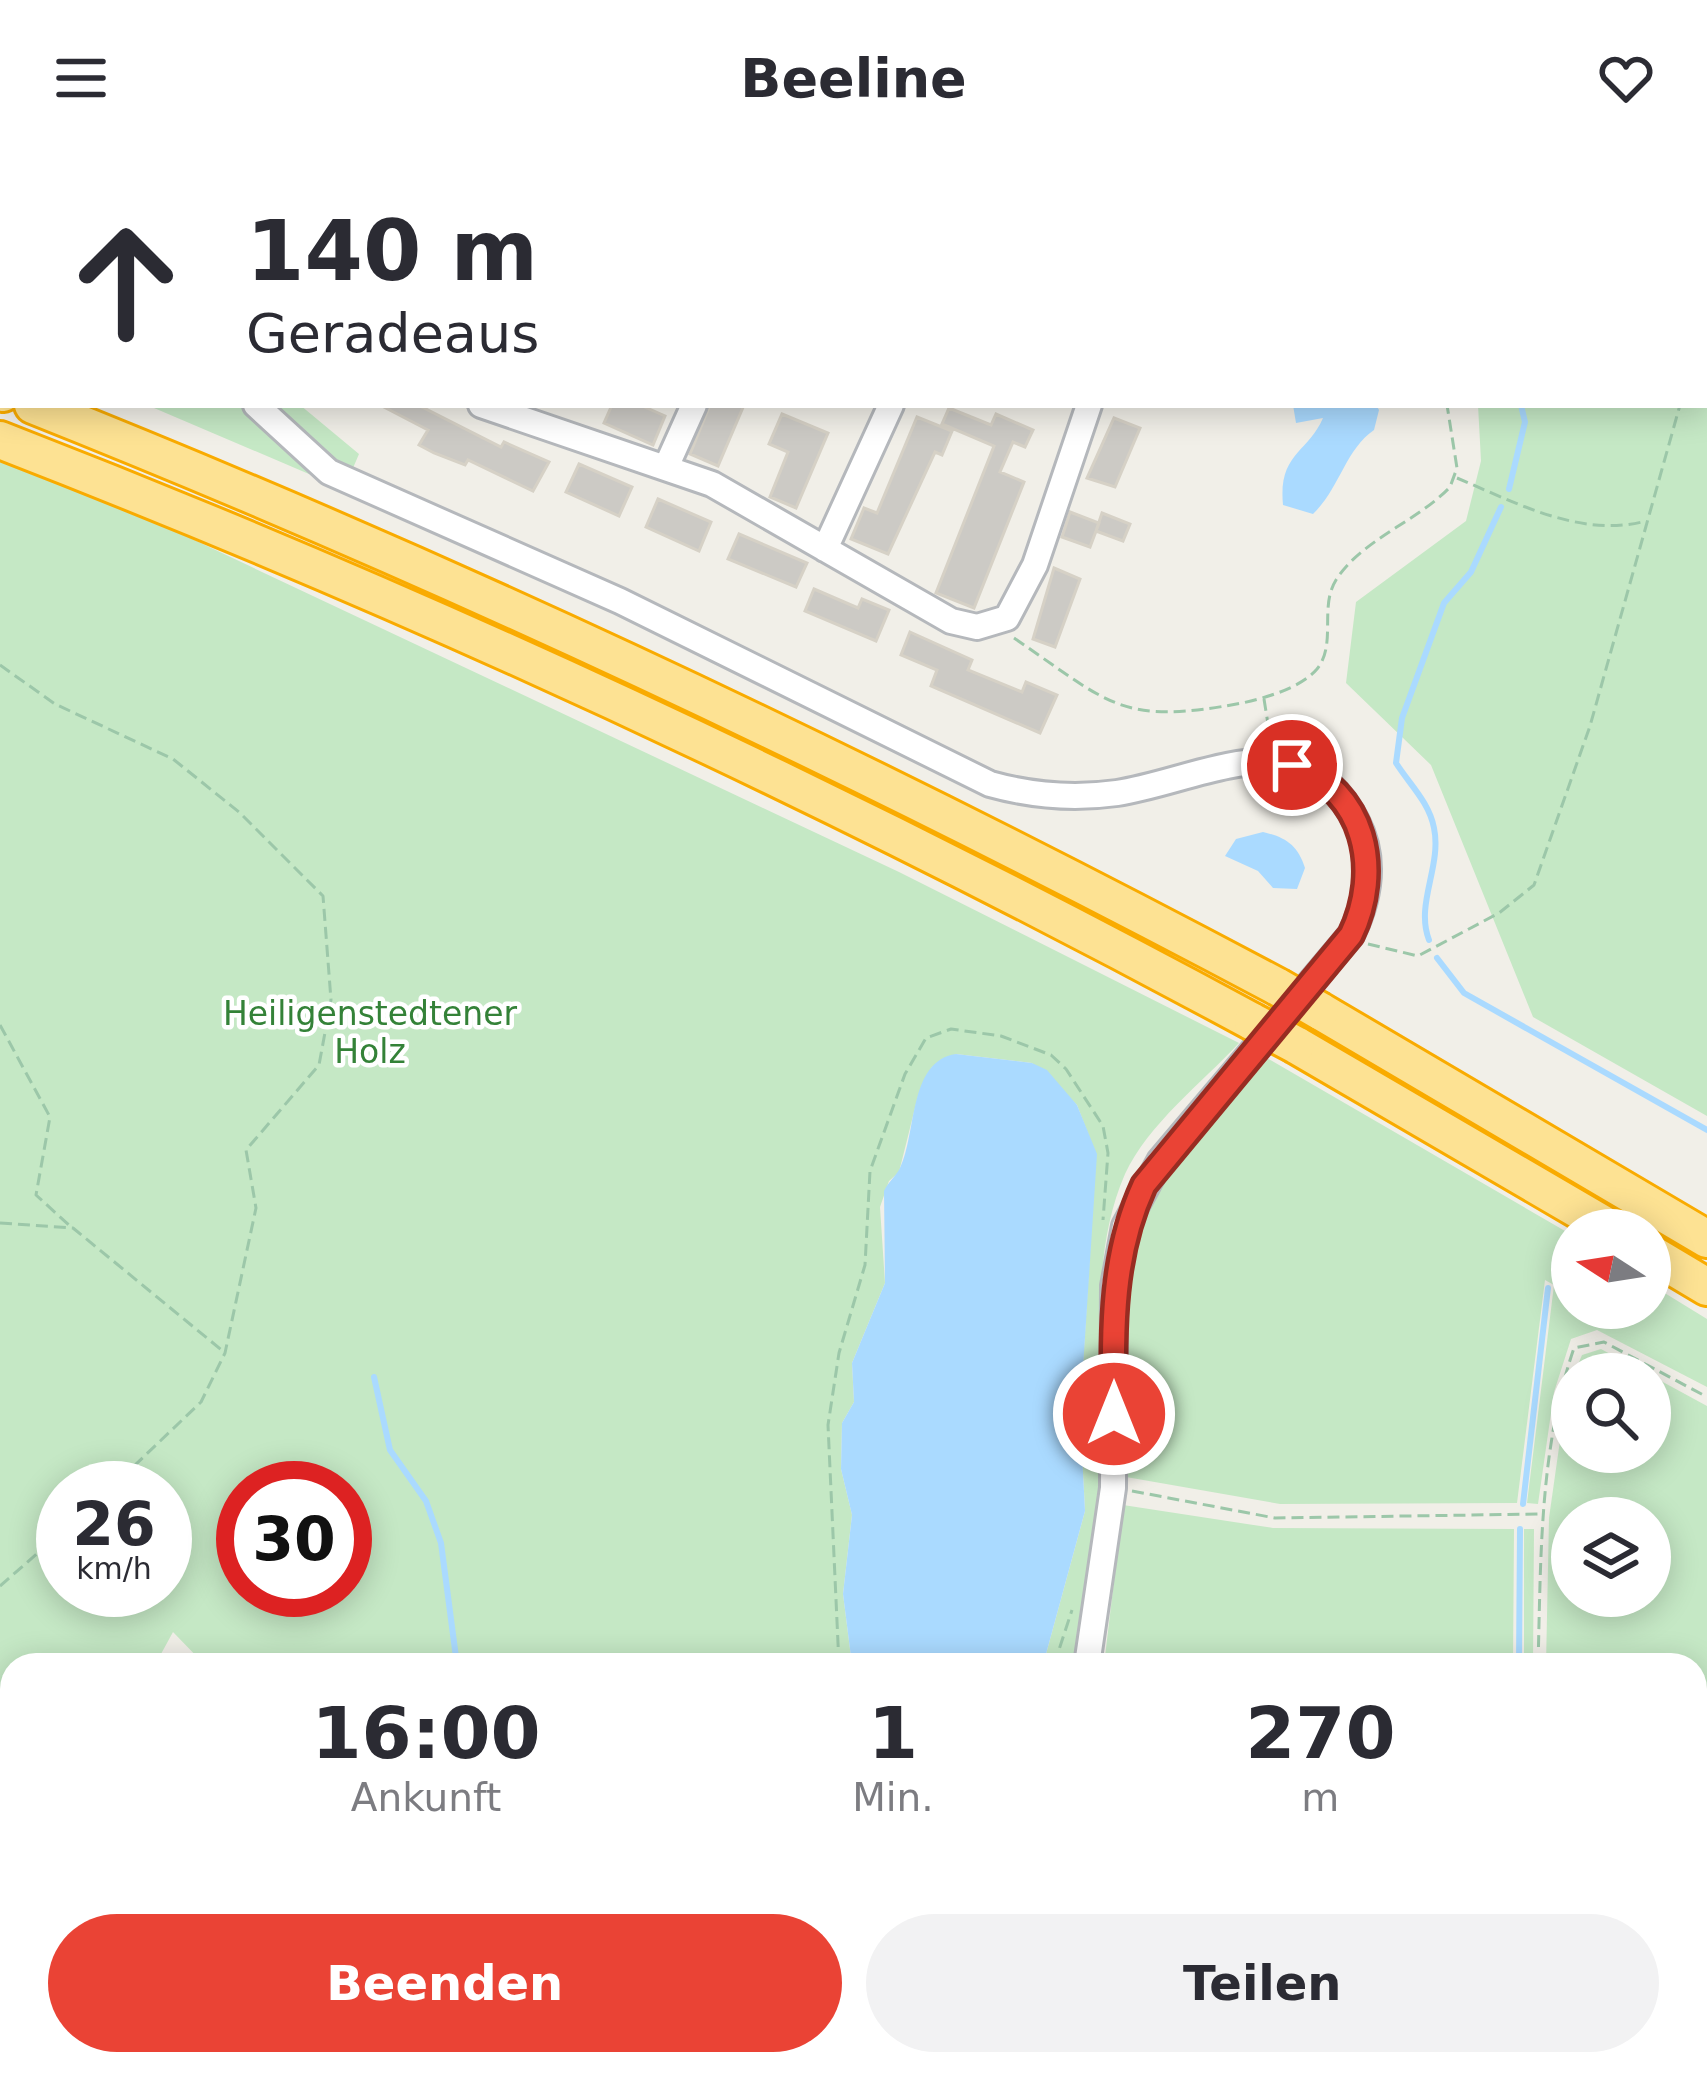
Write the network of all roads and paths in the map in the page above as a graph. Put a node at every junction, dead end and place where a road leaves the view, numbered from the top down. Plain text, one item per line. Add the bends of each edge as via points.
1 (40, 408) edge
2 (259, 408) edge
3 (491, 408) edge
4 (693, 408) edge
5 (890, 408) edge
6 (1088, 408) edge
7 (1447, 408) edge
8 (1679, 408) edge
9 (0, 440) edge
10 (667, 465) junction
11 (1456, 477) junction
12 (1646, 521) junction
13 (825, 549) junction
14 (1000, 623) junction
15 (0, 665) edge
16 (1264, 698) junction
17 (1274, 761) junction
18 (1345, 942) junction
19 (0, 1025) edge
20 (1577, 1209) edge
21 (0, 1222) edge
22 (1102, 1225) dead end
23 (73, 1228) junction
24 (1707, 1239) edge
25 (1671, 1265) edge
26 (1707, 1287) edge
27 (225, 1353) junction
28 (1707, 1397) edge
29 (139, 1461) edge
30 (1113, 1488) junction
31 (1542, 1514) junction
32 (36, 1555) edge
33 (0, 1586) edge
34 (1072, 1607) dead end
35 (838, 1653) edge
36 (1058, 1653) edge
37 (1089, 1653) edge
38 (1538, 1653) edge

1 - 24 highway, bridge via 558,627 869,775 1278,987
2 - 17 street via 329,472 528,558 990,784 1080,796
3 - 10 street
4 - 10 street
5 - 13 street
6 - 14 street via 1028,584
7 - 11 path
8 - 12 path
9 - 20 highway, bridge via 237,531 542,663 856,813 1296,1046
10 - 13 street
11 - 12 path via 1580,523
11 - 16 path via 1337,578 1323,659 1301,682
12 - 18 path via 1574,777 1534,885 1418,956
13 - 14 street via 957,624
14 - 16 path via 1127,710 1169,715
15 - 27 path via 55,704 173,759 323,896 331,1000 320,1065 246,1150 256,1208
16 - 17 path
17 - 18 street via 1315,774 1359,826 1368,887
18 - 30 street via 1160,1161 1125,1226 1114,1286
19 - 23 path via 50,1117 36,1195
21 - 23 path
22 - 35 path via 1102,1126 1066,1069 1001,1036 950,1029 926,1038 870,1171 865,1265 838,1353 828,1425
23 - 27 path
25 - 26 highway
27 - 29 path via 201,1402
28 - 31 path via 1604,1342 1574,1348 1559,1392
30 - 31 path via 1275,1517
30 - 37 street
31 - 38 path
32 - 33 path
34 - 36 path

